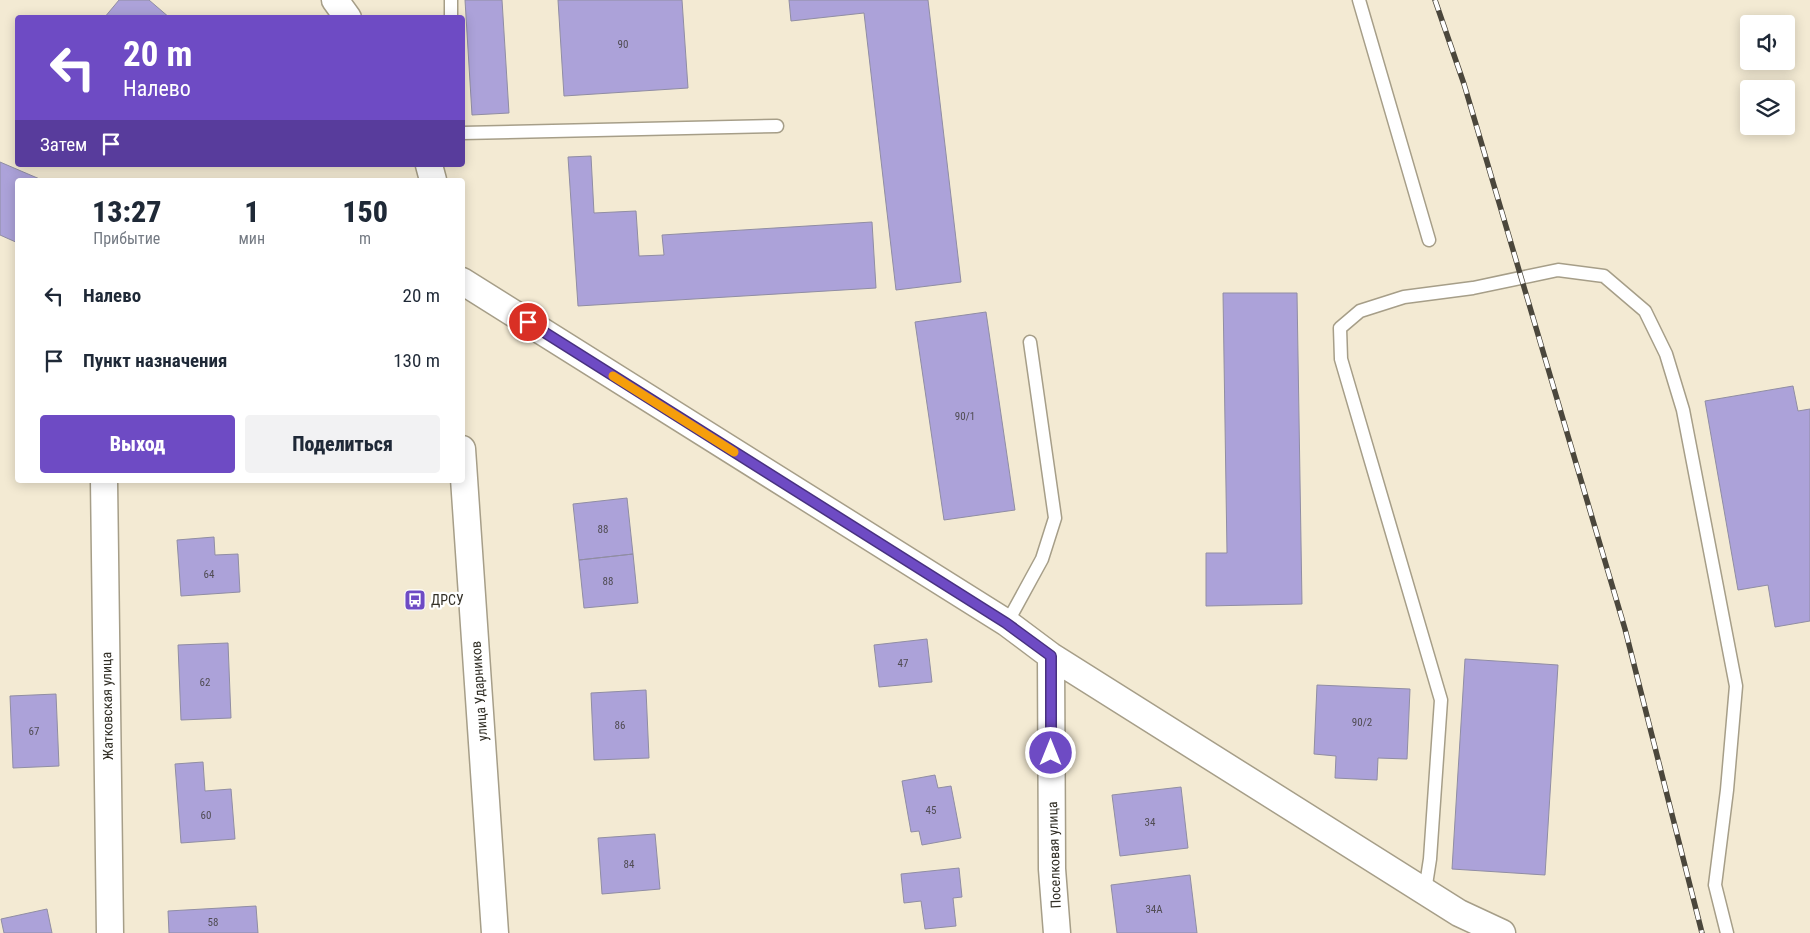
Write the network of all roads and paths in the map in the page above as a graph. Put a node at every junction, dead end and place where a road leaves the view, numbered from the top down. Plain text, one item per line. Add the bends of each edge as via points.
1 (334, 0) edge
2 (451, 0) edge
3 (1359, 0) edge
4 (346, 15) edge
5 (451, 15) edge
6 (777, 126) dead end
7 (465, 133) edge
8 (1429, 240) dead end
9 (465, 283) edge
10 (1030, 342) dead end
11 (104, 483) edge
12 (464, 483) edge
13 (1006, 623) junction
14 (1051, 656) junction
15 (1425, 891) junction
16 (110, 933) edge
17 (495, 933) edge
18 (1058, 933) edge
19 (1502, 933) edge
20 (1727, 933) edge

1 - 4 street
2 - 5 lane
3 - 8 lane
6 - 7 lane
9 - 13 street
10 - 13 lane via 1055,518 1042,559
11 - 16 street, Жатковская улица
12 - 17 street, улица Ударников
13 - 14 street
14 - 15 street
14 - 18 street, Поселковая улица via 1052,869
15 - 19 street via 1459,913
15 - 20 lane via 1441,700 1341,359 1340,328 1360,311 1404,297 1473,288 1558,270 1604,276 1645,311 1666,354 1683,410 1736,686 1715,885

